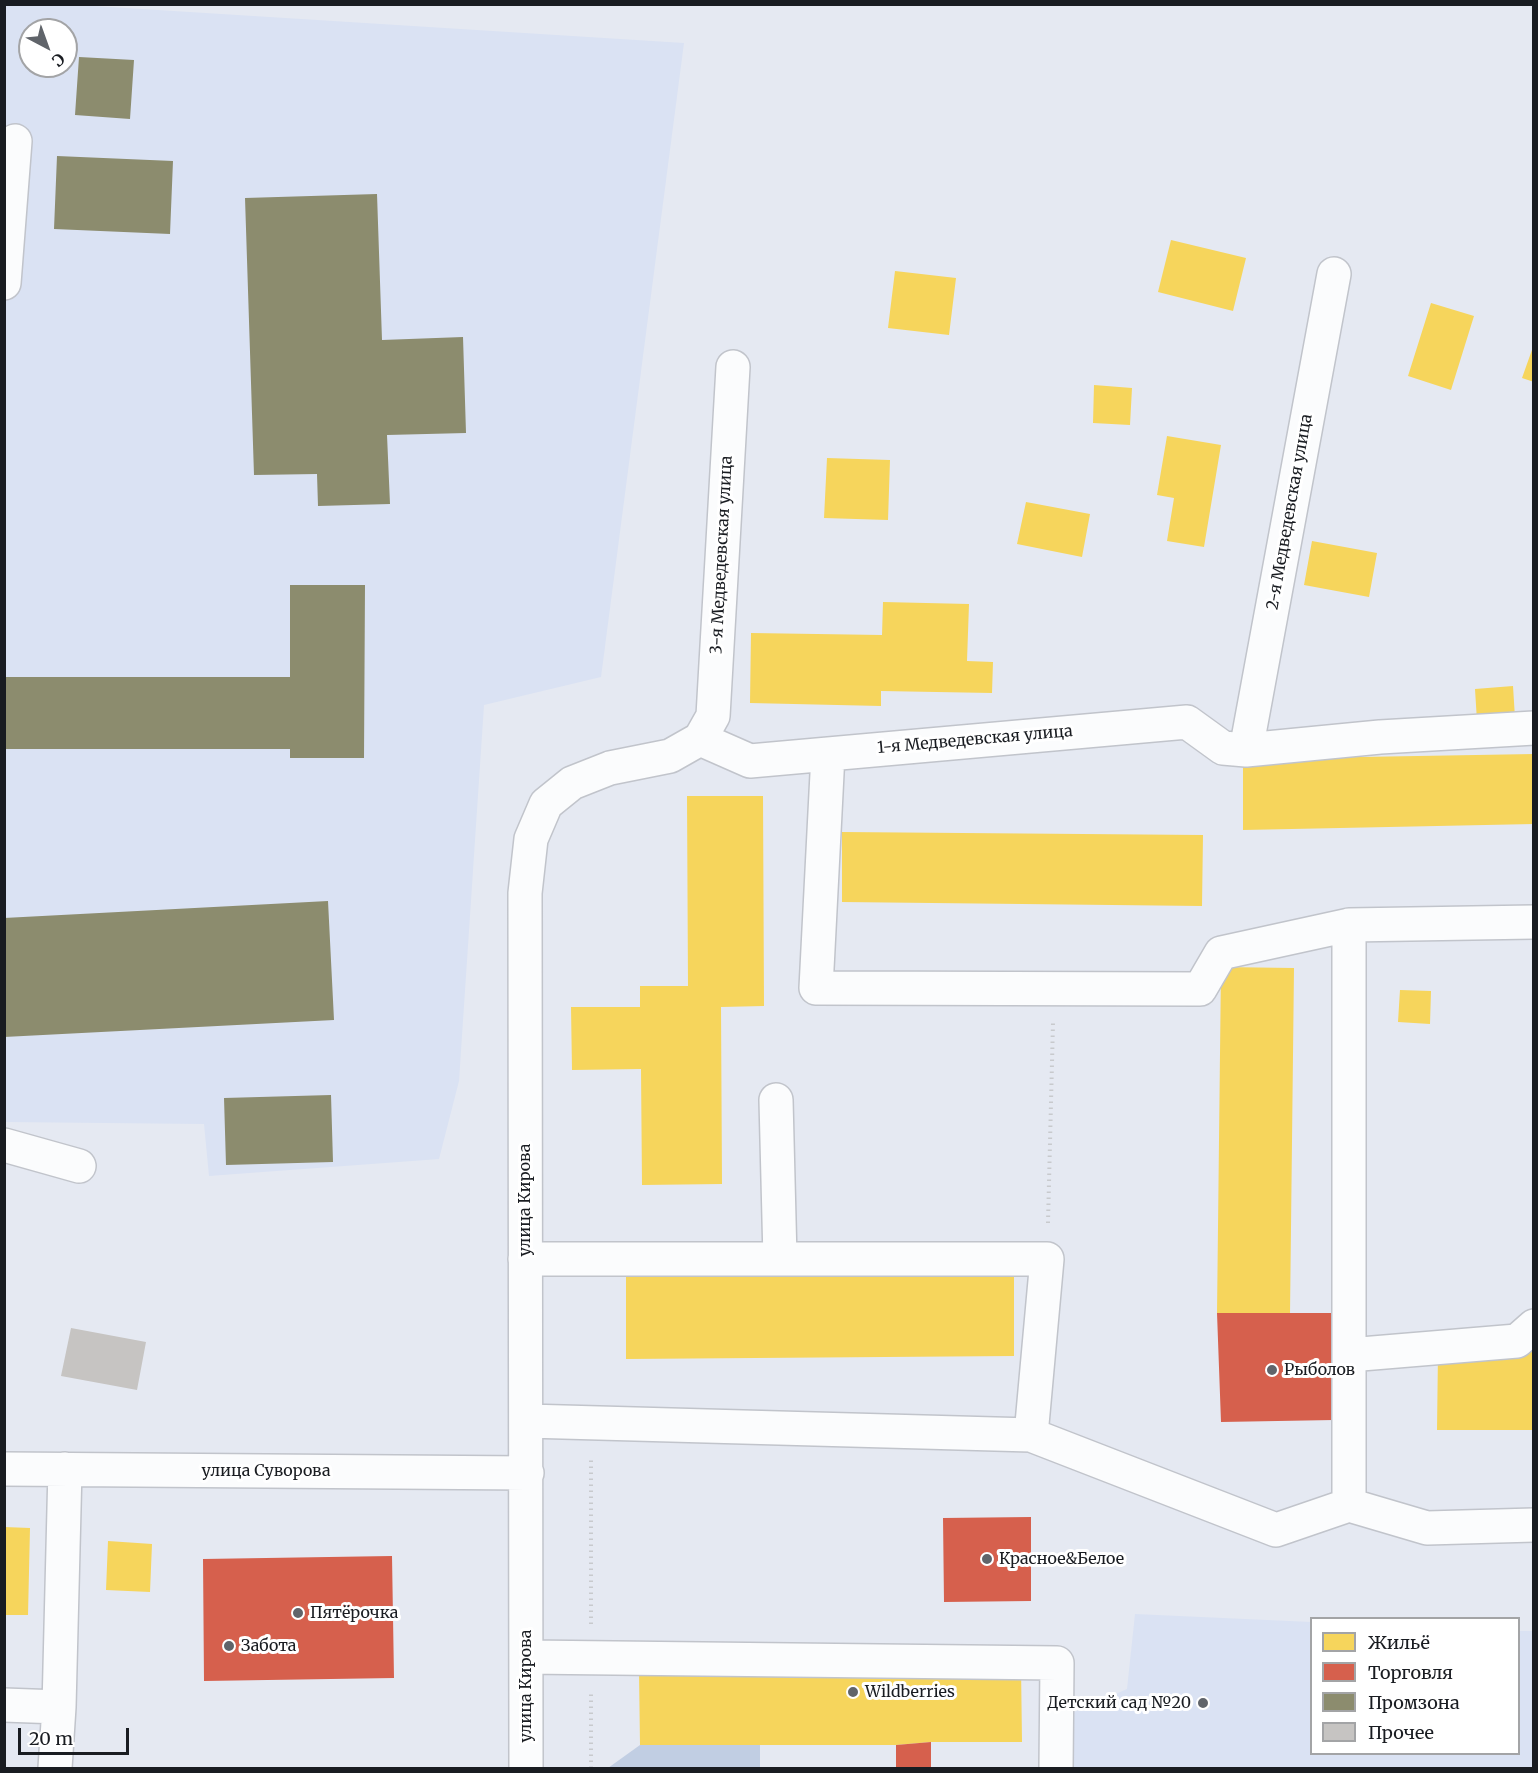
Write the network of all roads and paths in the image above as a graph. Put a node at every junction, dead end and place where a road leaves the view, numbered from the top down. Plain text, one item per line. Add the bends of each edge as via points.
1 (15, 141) dead end
2 (1334, 274) dead end
3 (4, 283) edge
4 (733, 368) dead end
5 (1533, 728) edge
6 (700, 739) junction
7 (1246, 750) junction
8 (828, 753) junction
9 (1533, 922) edge
10 (1348, 925) junction
11 (1054, 988) junction
12 (776, 1100) dead end
13 (4, 1144) edge
14 (78, 1166) dead end
15 (525, 1259) junction
16 (1047, 1259) junction
17 (780, 1260) junction
18 (1533, 1326) edge
19 (1349, 1355) junction
20 (527, 1421) junction
21 (1031, 1435) junction
22 (591, 1453) dead end
23 (4, 1469) edge
24 (65, 1469) junction
25 (527, 1473) junction
26 (1349, 1505) junction
27 (1533, 1525) edge
28 (591, 1628) dead end
29 (526, 1657) junction
30 (591, 1687) dead end
31 (4, 1705) edge
32 (59, 1707) junction
33 (55, 1768) edge
34 (526, 1768) edge
35 (591, 1768) edge
36 (1056, 1768) edge

1 - 3 street
2 - 7 street, 2-я Медведевская улица
4 - 6 street, 3-я Медведевская улица via 714,716
5 - 7 street, 1-я Медведевская улица
6 - 8 street, 1-я Медведевская улица via 750,761
6 - 15 street, улица Кирова via 670,756 610,768 572,783 546,804 531,839 525,893
7 - 8 street, 1-я Медведевская улица via 1223,748 1187,722
8 - 11 street via 816,988
9 - 10 street
10 - 11 street via 1221,953 1200,989
10 - 19 street
11 - 16 path
12 - 17 street
13 - 14 street
15 - 17 street
15 - 20 street, улица Кирова
16 - 17 street
16 - 21 street
18 - 19 street via 1517,1341
19 - 26 street
20 - 21 street
20 - 25 street, улица Кирова
21 - 26 street via 1276,1530
22 - 28 path
23 - 24 street, улица Суворова
24 - 25 street, улица Суворова
24 - 32 street
25 - 29 street, улица Кирова
26 - 27 street via 1426,1528
29 - 34 street, улица Кирова
29 - 36 street via 1057,1663
30 - 35 path
31 - 32 street
32 - 33 street

